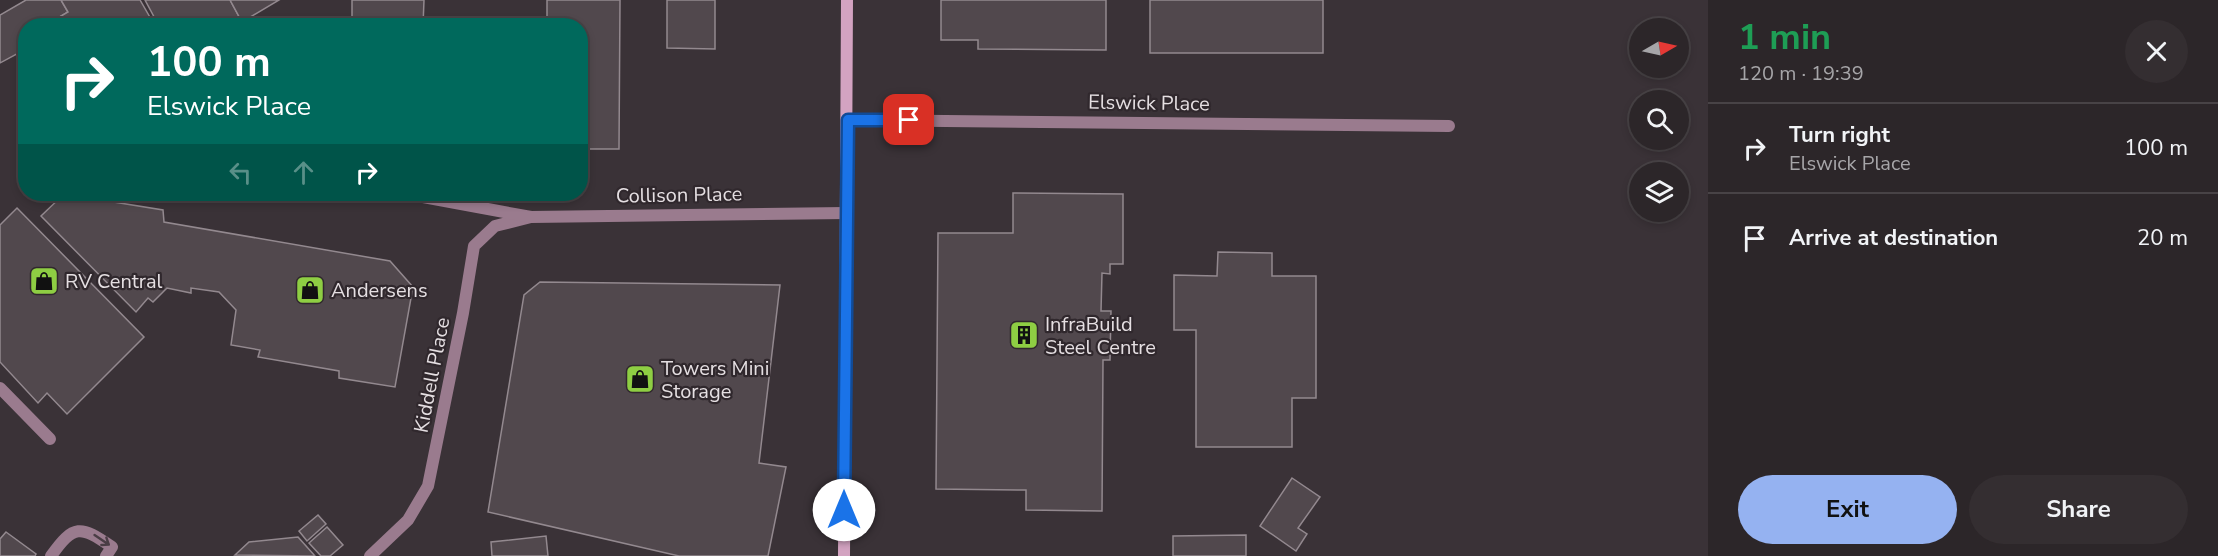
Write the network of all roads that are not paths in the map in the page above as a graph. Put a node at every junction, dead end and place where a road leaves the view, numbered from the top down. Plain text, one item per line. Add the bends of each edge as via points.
1 (847, 0) edge
2 (848, 120) junction
3 (1449, 126) dead end
4 (445, 201) edge
5 (846, 213) junction
6 (531, 217) junction
7 (0, 388) edge
8 (50, 439) dead end
9 (51, 556) edge
10 (106, 556) edge
11 (370, 556) edge
12 (844, 556) edge

1 - 2 street
2 - 3 street, Elswick Place
2 - 5 street
4 - 6 street, Collison Place
5 - 6 street, Collison Place
5 - 12 street
6 - 11 street, Kiddell Place via 495,226 474,246 428,486 408,520
7 - 8 street
9 -> 10 street via 66,536 77,530 89,532 112,547

